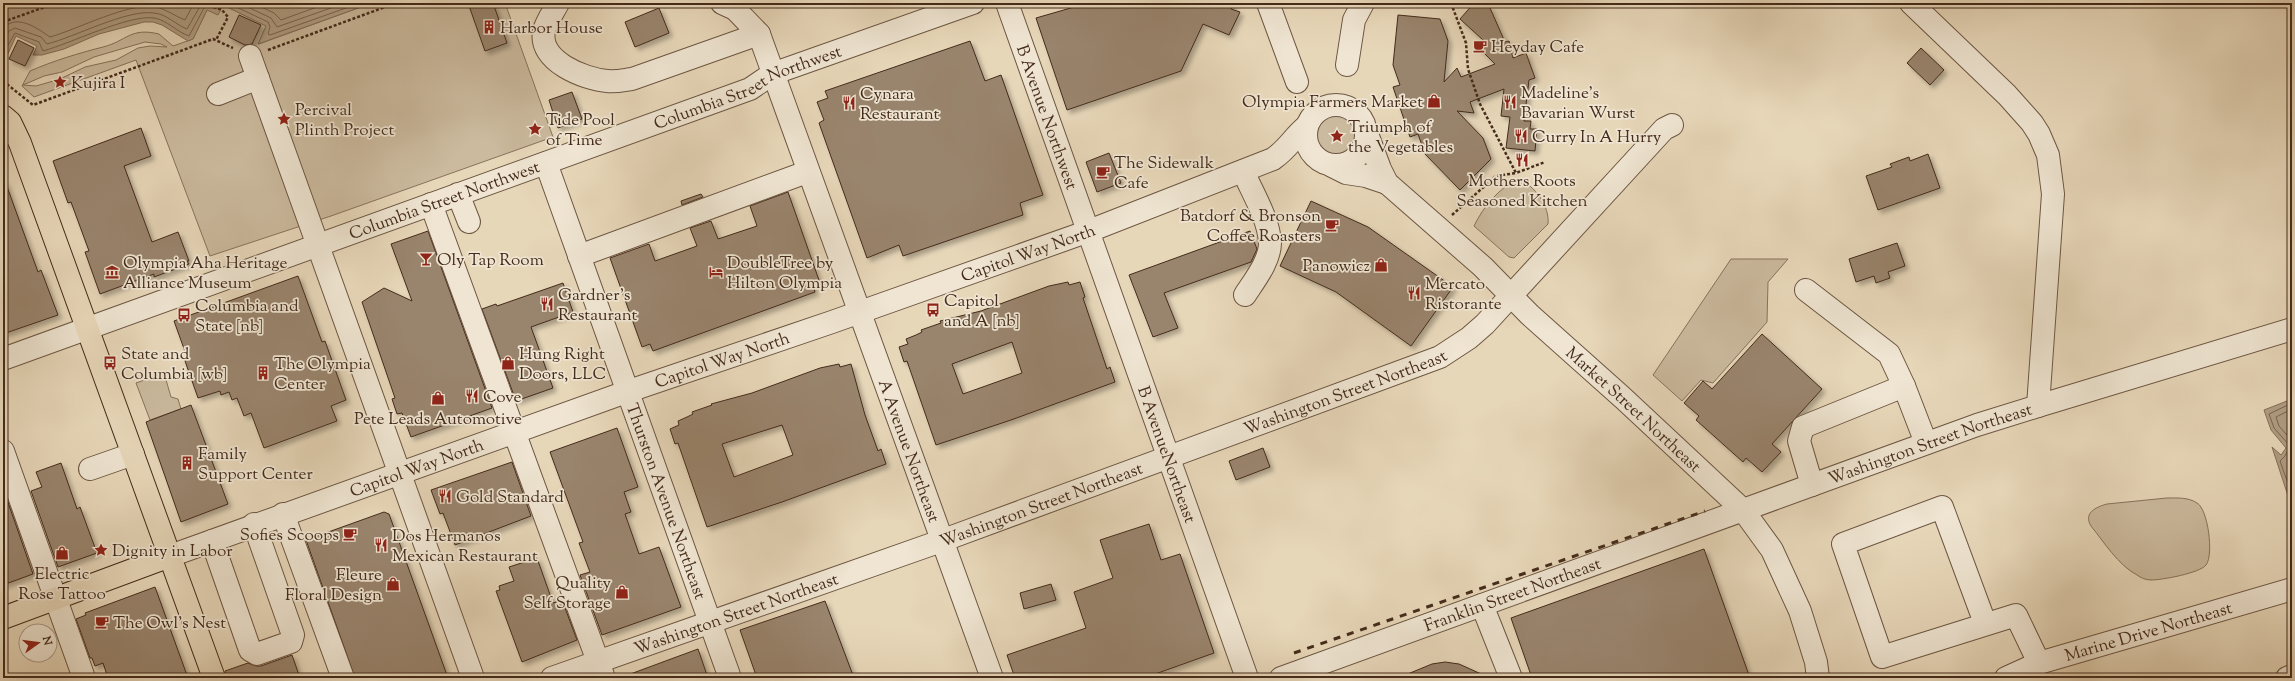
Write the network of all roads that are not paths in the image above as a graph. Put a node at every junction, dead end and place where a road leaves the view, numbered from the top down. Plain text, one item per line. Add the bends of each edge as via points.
1 (558, 3) edge
2 (722, 3) edge
3 (973, 3) edge
4 (1007, 3) edge
5 (1268, 3) edge
6 (1363, 3) edge
7 (1911, 3) edge
8 (759, 34) junction
9 (250, 56) road end
10 (1347, 65) dead end
11 (772, 74) junction
12 (258, 78) junction
13 (1296, 82) dead end
14 (218, 94) dead end
15 (3, 116) edge
16 (1672, 125) dead end
17 (1307, 126) junction
18 (1366, 131) junction
19 (1274, 159) junction
20 (546, 163) junction
21 (1331, 165) junction
22 (1243, 171) junction
23 (808, 172) junction
24 (1387, 183) junction
25 (458, 194) junction
26 (431, 204) junction
27 (469, 222) dead end
28 (1089, 231) junction
29 (317, 246) junction
30 (579, 256) junction
31 (1806, 290) dead end
32 (1245, 295) dead end
33 (1511, 296) junction
34 (859, 313) junction
35 (89, 329) junction
36 (2292, 329) edge
37 (3, 360) edge
38 (1904, 386) junction
39 (629, 391) junction
40 (2038, 406) junction
41 (515, 432) junction
42 (1926, 443) junction
43 (3, 451) edge
44 (133, 454) junction
45 (1168, 456) junction
46 (90, 469) dead end
47 (399, 473) junction
48 (1812, 485) junction
49 (1743, 510) junction
50 (283, 514) junction
51 (254, 524) junction
52 (212, 541) junction
53 (941, 541) junction
54 (170, 556) junction
55 (2292, 589) edge
56 (56, 598) junction
57 (1482, 605) junction
58 (3, 618) edge
59 (710, 621) junction
60 (1985, 623) junction
61 (2039, 663) junction
62 (601, 670) edge
63 (2292, 676) edge
64 (84, 678) edge
65 (214, 678) edge
66 (343, 678) edge
67 (473, 678) edge
68 (552, 678) edge
69 (730, 678) edge
70 (992, 678) edge
71 (1247, 678) edge
72 (1281, 678) edge
73 (1511, 678) edge
74 (1818, 678) edge
75 (2006, 678) edge
76 (2287, 678) edge

1 - 8 street via 544,30 544,43 550,55 579,73 606,81 632,79
2 - 8 street via 735,9
3 - 11 street, Columbia Street Northwest
4 - 28 street, B Avenue Northwest
5 - 13 street
6 - 10 street via 1354,20
7 - 40 street, Washington Street Northeast via 2024,113 2045,144 2052,178
8 - 11 street, A Avenue Northeast
9 - 12 street
11 - 20 street, Columbia Street Northwest via 753,88
11 - 23 street, A Avenue Northeast
12 - 14 street
12 - 29 street
15 - 35 main road via 10,122 20,143
16 - 33 street, Washington Street Northeast via 1664,128
17 - 18 street via 1318,111 1336,105 1345,106 1356,113 1364,123
17 - 19 street, Capitol Way North via 1290,146
17 - 21 street via 1307,143 1310,151
18 - 21 street via 1364,147 1360,154 1347,164
18 - 24 street, Market Street Northeast
19 - 21 street, Capitol Way North via 1294,158 1309,165
19 - 22 street, Capitol Way North
20 - 25 street, Columbia Street Northwest
20 - 30 street, Thurston Avenue Northeast
21 - 24 street, Market Street Northeast via 1346,173
22 - 28 street, Capitol Way North
22 - 32 street via 1268,230 1270,243 1262,267
23 - 30 street
23 - 34 street, A Avenue Northeast
24 - 33 street, Market Street Northeast via 1483,267
25 - 26 street, Columbia Street Northwest
25 - 27 street
26 - 29 street, Columbia Street Northwest
26 - 41 street
28 - 34 street, Capitol Way North
28 - 45 street, B AvenueNortheast
29 - 35 street, Columbia Street Northwest
29 - 47 street
30 - 39 street, Thurston Avenue Northeast
31 - 38 street via 1889,354
33 - 45 street, Washington Street Northeast via 1469,338 1440,357 1334,398
33 - 49 street, Market Street Northeast
34 - 39 street, Capitol Way North
34 - 53 street, A Avenue Northeast
35 - 37 street, Columbia Street Northwest
35 - 44 main road
36 - 40 street
38 - 42 street
38 - 48 street via 1803,427 1799,441
39 - 41 street, Capitol Way North
39 - 59 street, Thurston Avenue Northeast
40 - 42 street, Washington Street Northeast
41 - 47 street, Capitol Way North
41 - 62 street
42 - 48 street, Washington Street Northeast
43 - 56 street
44 - 46 street
44 - 54 main road
45 - 53 street, Washington Street Northeast
45 - 71 street, B AvenueNortheast
47 - 50 street, Capitol Way North
47 - 67 street
48 - 49 street, Washington Street Northeast
49 - 57 street, Franklin Street Northeast
49 - 74 street, Market Street Northeast via 1772,550 1800,612 1816,662
50 - 51 street, Capitol Way North
50 - 66 street
51 - 52 street, Capitol Way North
51 - 52 street via 293,635 291,642 258,654 250,650
52 - 54 street, Capitol Way North
53 - 59 street, Washington Street Northeast
53 - 70 street, A Avenue Northeast
54 - 56 main road
54 - 65 main road
55 - 61 street, Marine Drive Northeast
56 - 58 main road
56 - 64 street
57 - 72 street, Franklin Street Northeast
57 - 73 street
59 - 62 street, Washington Street Northeast
59 - 69 street, Thurston Avenue Northeast
60 - 60 street via 1882,657 1843,544 1942,507
60 - 61 street via 2016,615
61 - 75 street, Marine Drive Northeast
62 - 68 street, Washington Street Northeast
63 - 76 street

